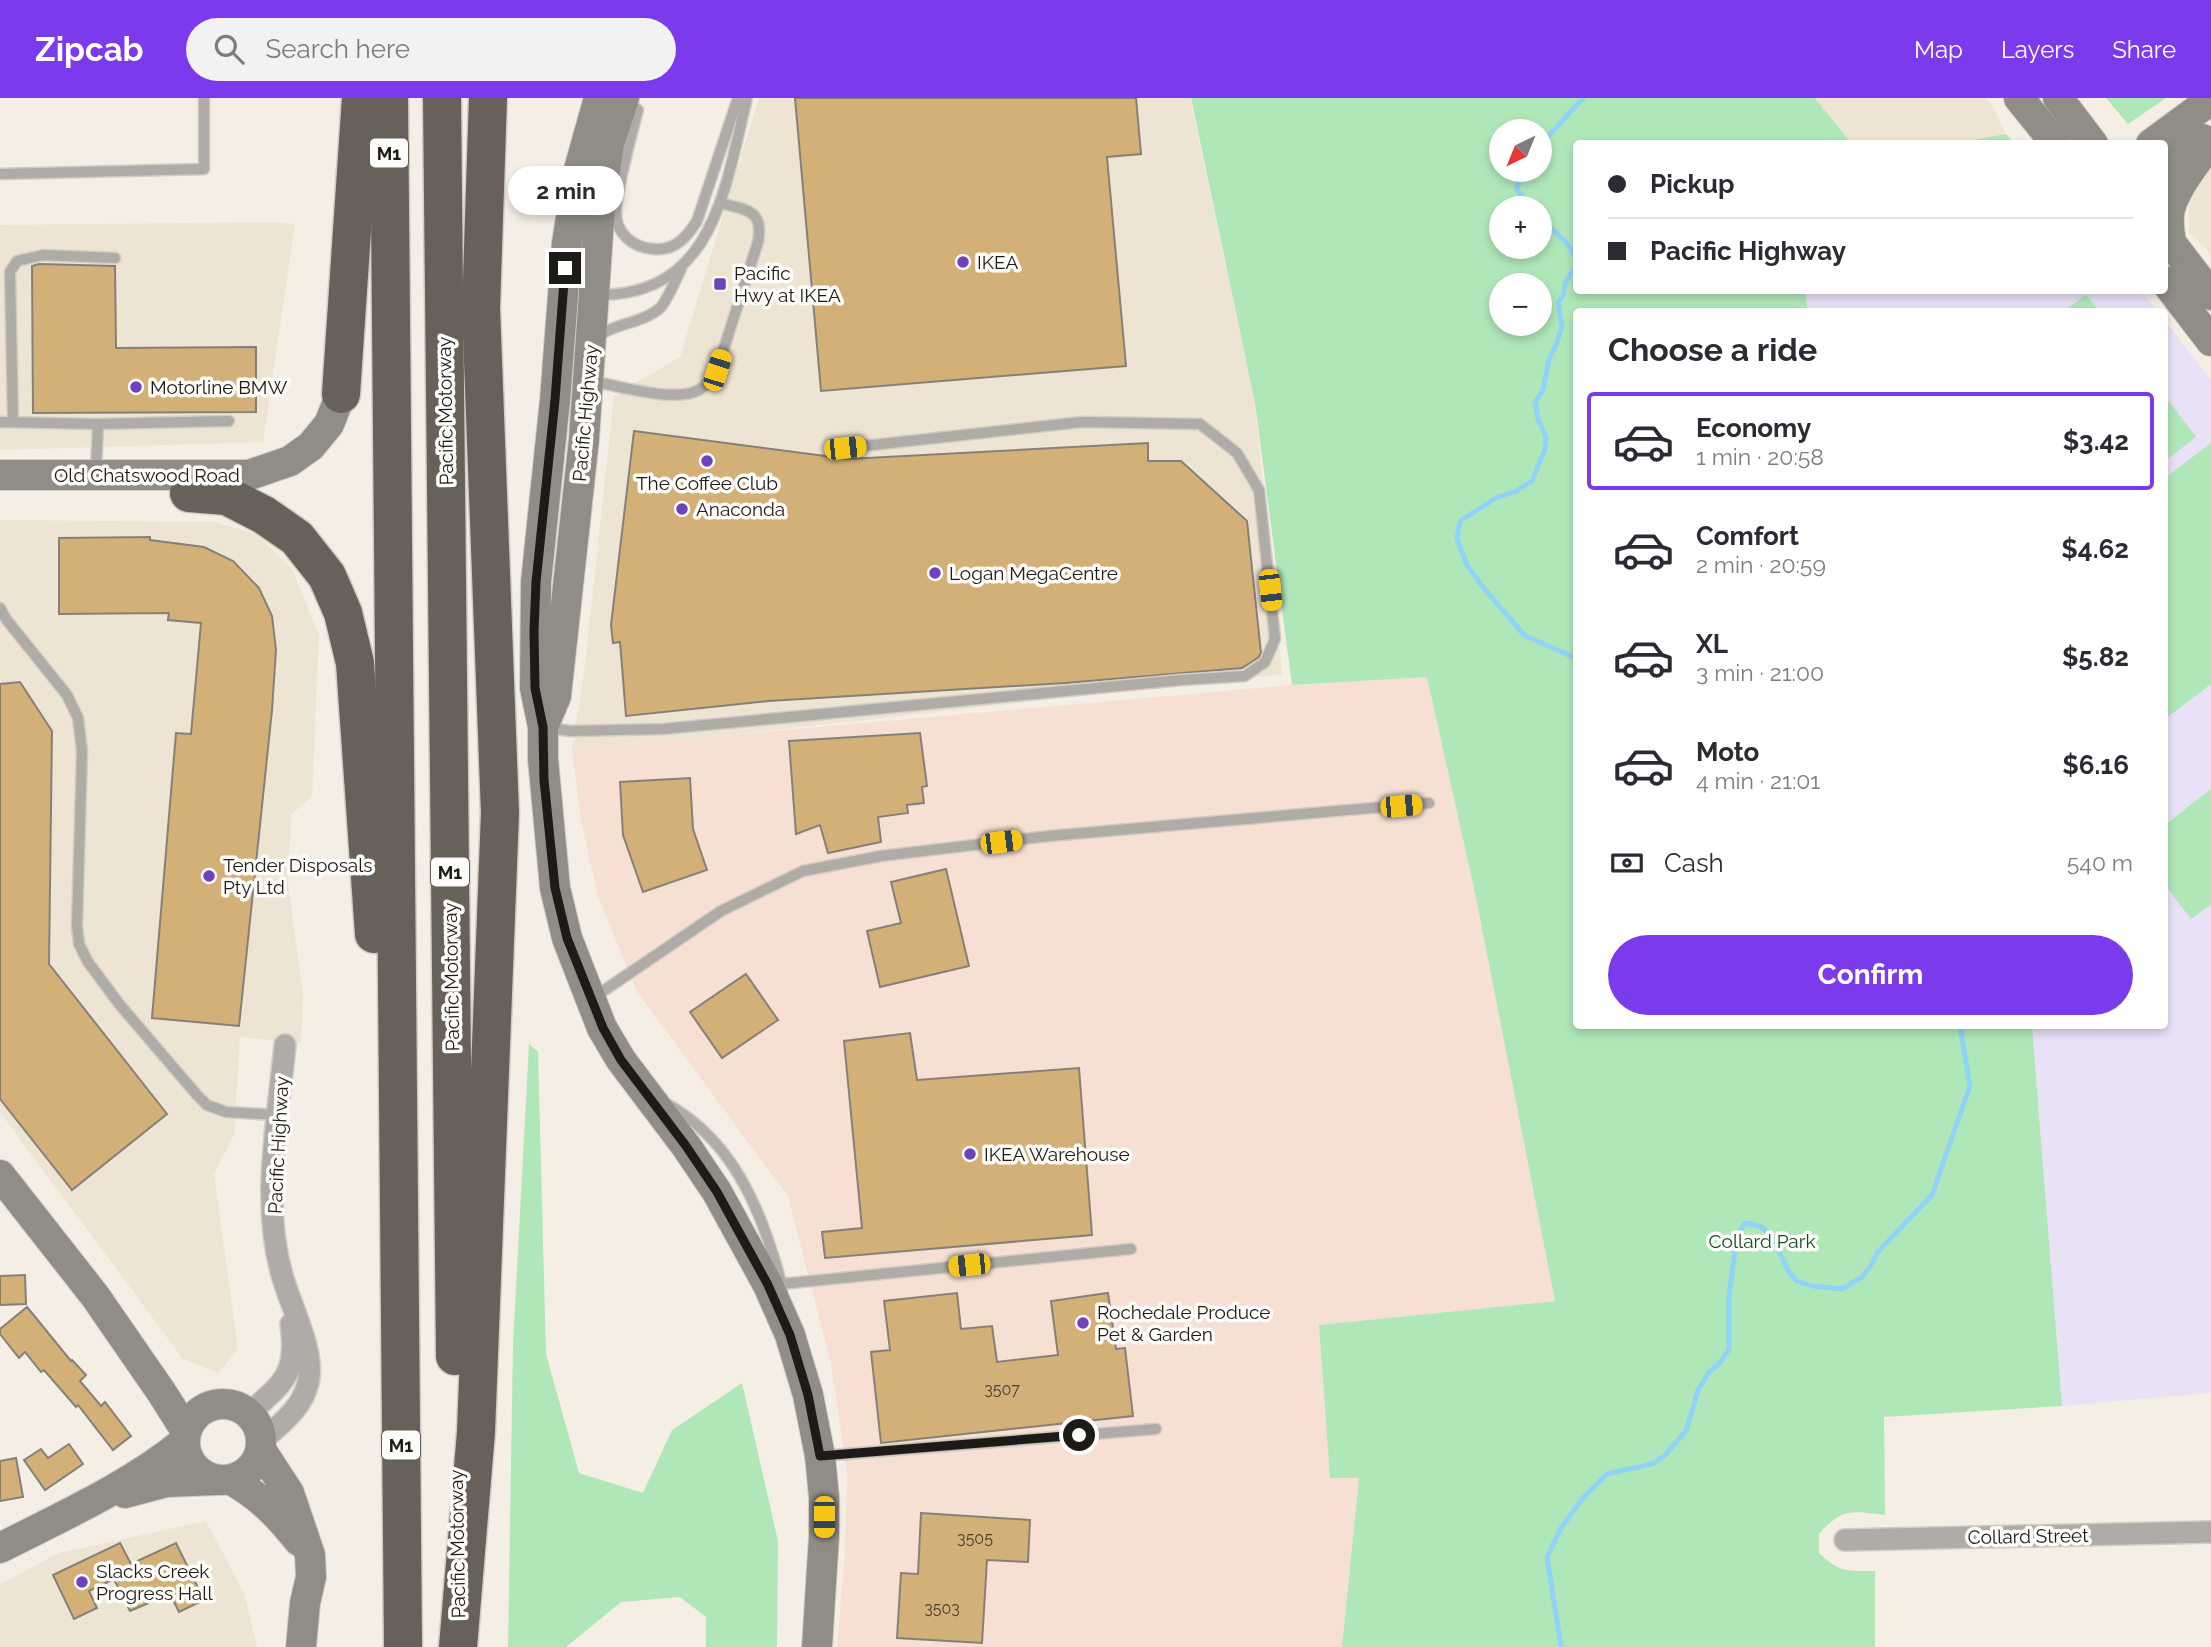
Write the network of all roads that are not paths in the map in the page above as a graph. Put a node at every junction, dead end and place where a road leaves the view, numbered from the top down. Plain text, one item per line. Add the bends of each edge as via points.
1 (204, 98) edge
2 (361, 98) edge
3 (389, 98) edge
4 (442, 98) edge
5 (488, 98) edge
6 (600, 98) edge
7 (624, 98) edge
8 (738, 98) edge
9 (747, 98) edge
10 (2019, 98) edge
11 (2057, 98) edge
12 (2211, 100) edge
13 (2211, 133) edge
14 (2053, 140) edge
15 (2090, 140) edge
16 (2156, 140) edge
17 (2211, 141) edge
18 (2168, 166) edge
19 (0, 174) edge
20 (720, 203) junction
21 (2168, 240) edge
22 (116, 258) dead end
23 (682, 267) junction
24 (2168, 285) edge
25 (578, 294) junction
26 (2211, 295) edge
27 (2211, 341) edge
28 (591, 343) junction
29 (588, 380) junction
30 (341, 394) joint
31 (13, 421) junction
32 (229, 421) dead end
33 (0, 422) edge
34 (98, 424) junction
35 (845, 448) dead end
36 (0, 475) edge
37 (96, 475) junction
38 (189, 493) joint
39 (0, 494) edge
40 (0, 608) edge
41 (543, 727) junction
42 (1429, 803) dead end
43 (590, 999) junction
44 (285, 1045) dead end
45 (278, 1115) junction
46 (4, 1189) edge
47 (1131, 1249) dead end
48 (400, 1253) junction
49 (775, 1284) junction
50 (285, 1287) junction
51 (95, 1296) junction
52 (220, 1403) junction
53 (249, 1413) junction
54 (1156, 1429) dead end
55 (185, 1436) junction
56 (261, 1445) junction
57 (820, 1456) junction
58 (224, 1480) junction
59 (91, 1502) junction
60 (2211, 1532) edge
61 (1845, 1540) dead end
62 (0, 1548) edge
63 (310, 1555) junction
64 (300, 1647) edge
65 (403, 1647) edge
66 (458, 1647) edge
67 (817, 1647) edge

1 - 19 lane via 204,169
2 - 30 highway
3 - 48 highway, M1
4 - 66 highway, Pacific Motorway / M1
5 - 66 highway via 481,309 500,813 476,1432
6 - 25 street, Pacific Highway via 578,173 566,243
7 - 8 lane via 638,110 615,213 620,231 633,243 657,250 678,244 697,221
7 - 25 street, Pacific Highway via 609,144
9 - 20 lane
10 - 14 street
11 - 15 street
12 - 16 street
13 - 18 street
17 - 21 street via 2170,207
20 - 23 lane via 703,240
20 - 29 lane via 750,211 761,228 717,370 709,382 700,390 676,396
21 - 26 street
22 - 31 lane via 43,255 17,261 10,272
23 - 25 lane via 634,293
23 - 28 lane via 660,308 606,331
24 - 27 street
25 - 28 street, Pacific Highway
25 - 41 street, Pacific Highway via 554,414 536,582 535,688
28 - 29 street, Pacific Highway
29 - 41 street, Pacific Highway via 556,696
30 - 37 street, Old Chatswood Road via 329,424 311,446 290,461 259,472
31 - 33 lane
31 - 34 lane
32 - 34 lane
34 - 37 lane
35 - 41 lane via 1082,422 1200,424 1237,453 1259,491 1275,639 1265,662 1245,676 663,729 570,731
36 - 37 street, Old Chatswood Road
38 - 39 street, Old Chatswood Road
38 - 48 highway via 227,496 297,538 327,576 343,613 355,663
40 - 45 lane via 67,695 78,719 82,751 79,944 136,1023 207,1105 226,1112
41 - 43 street, Pacific Highway via 555,888 567,938
42 - 43 lane via 1049,836 881,856 803,871 721,911
43 - 49 street, Pacific Highway via 621,1060 717,1192
44 - 45 street, Pacific Highway
45 - 50 street, Pacific Highway via 272,1215
46 - 51 street
47 - 49 lane
48 - 65 highway, M1
49 - 57 street, Pacific Highway via 808,1395
50 - 53 street, Pacific Highway via 294,1346 290,1371
50 - 56 street, Pacific Highway via 307,1349 309,1382 296,1409
51 - 52 street via 188,1396
51 - 55 street via 162,1393
52 - 53 street
52 - 55 street via 198,1412
53 - 56 street via 260,1430
54 - 57 lane
55 - 58 street via 191,1462 207,1477
55 - 59 street via 165,1457
56 - 58 street via 250,1469
56 - 63 street via 289,1493
57 - 67 street, Pacific Highway via 824,1536
58 - 59 street via 166,1482
58 - 63 street via 251,1491 280,1517
59 - 62 street
60 - 61 street, Collard Street
63 - 64 street

